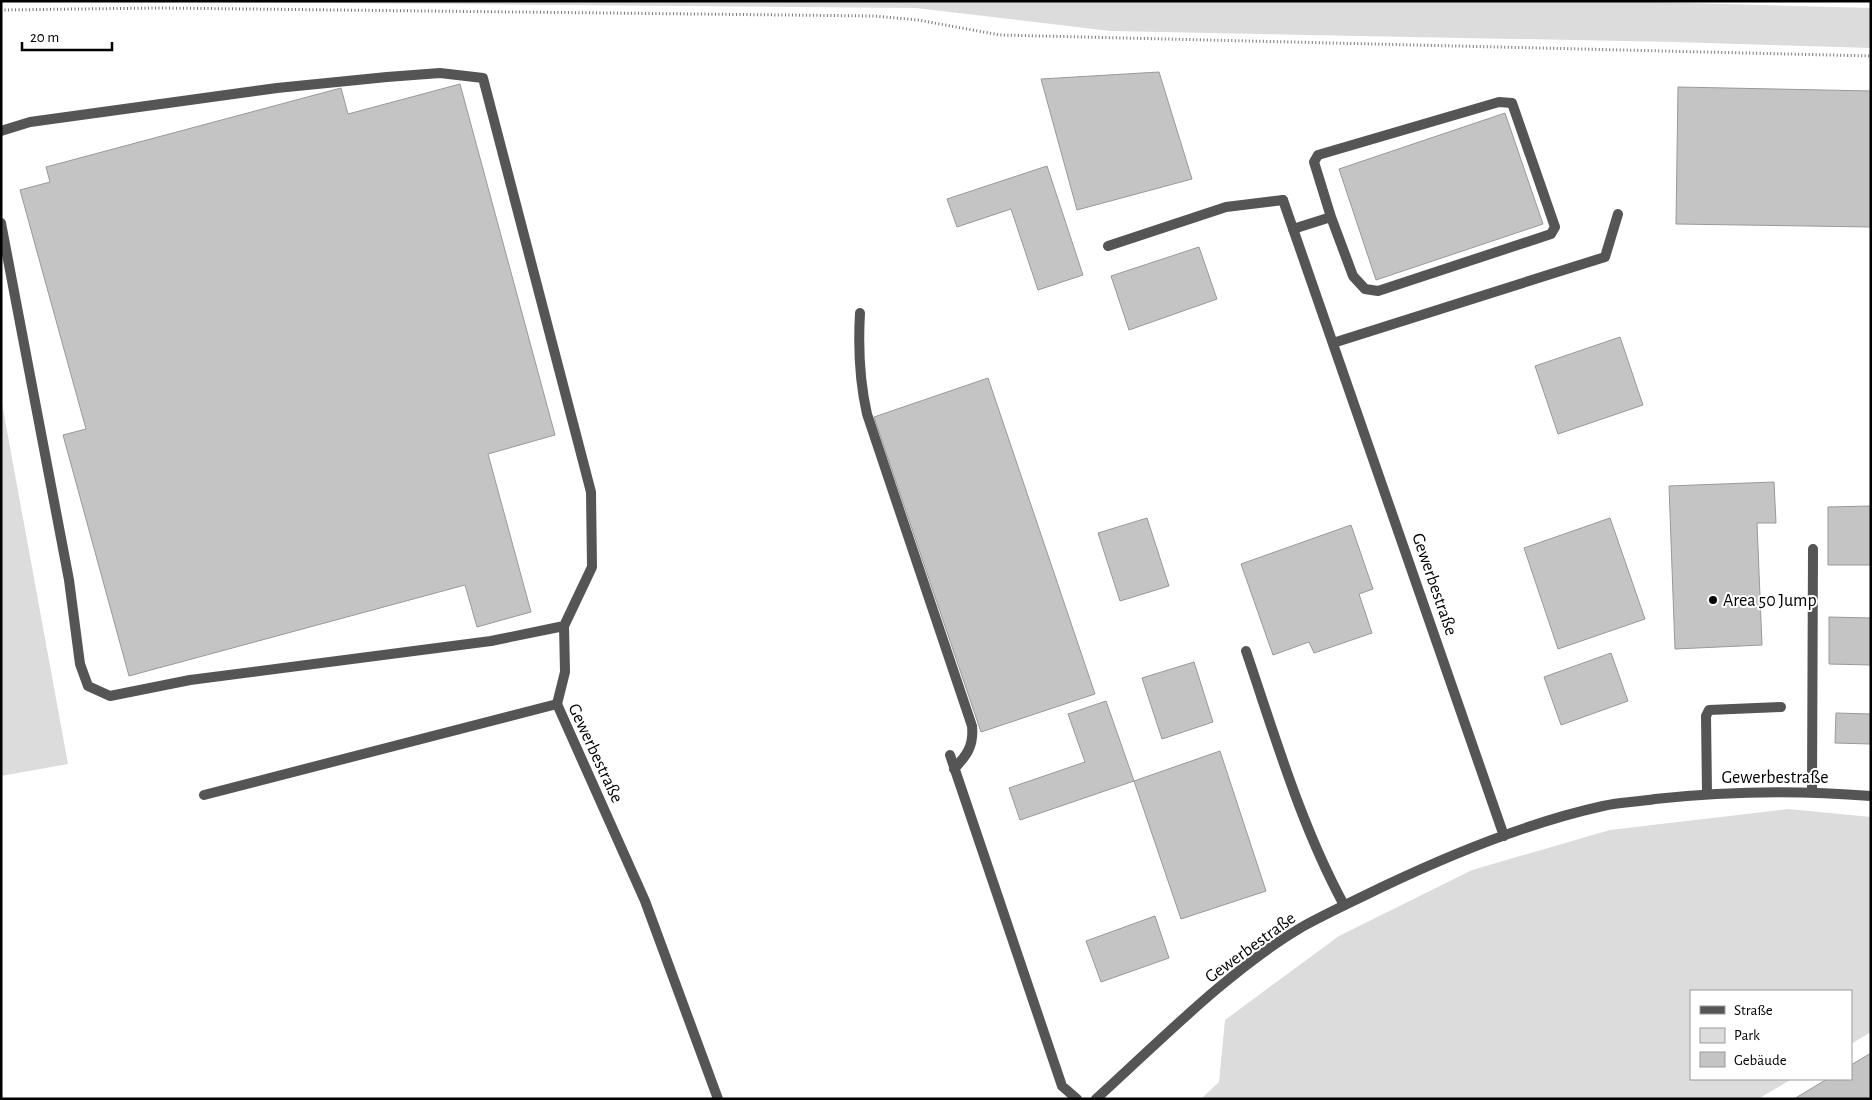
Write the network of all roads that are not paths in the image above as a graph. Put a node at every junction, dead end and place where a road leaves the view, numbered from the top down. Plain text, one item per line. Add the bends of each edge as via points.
1 (1, 131) edge
2 (1618, 214) dead end
3 (1331, 217) junction
4 (1, 223) edge
5 (1293, 229) junction
6 (1108, 246) dead end
7 (860, 312) dead end
8 (1333, 343) junction
9 (1813, 549) dead end
10 (564, 626) junction
11 (1246, 651) dead end
12 (557, 704) junction
13 (1781, 707) dead end
14 (950, 755) dead end
15 (954, 770) junction
16 (1812, 791) junction
17 (1707, 793) junction
18 (204, 795) dead end
19 (1871, 796) edge
20 (1504, 836) junction
21 (1344, 905) junction
22 (718, 1099) edge
23 (1077, 1099) edge
24 (1096, 1099) edge

1 - 10 street via 30,122 295,86 440,74 483,78 591,492 592,567
2 - 8 street via 1605,257
3 - 3 street via 1314,162 1318,155 1499,102 1512,103 1555,228 1552,234 1378,291 1365,289 1353,276
3 - 5 street
4 - 10 street via 69,580 80,664 88,686 110,696 190,680 491,641
5 - 6 street, Gewerbestraße via 1283,200 1226,207
5 - 8 street, Gewerbestraße
7 - 15 street via 858,354 866,414 972,726 973,741 967,756
8 - 20 street, Gewerbestraße
9 - 16 street
10 - 12 street via 565,672
11 - 21 street via 1306,820
12 - 18 street, Gewerbestraße
12 - 22 street, Gewerbestraße via 645,901
13 - 17 street via 1709,710 1706,716
14 - 15 street
15 - 23 street via 1062,1086
16 - 17 street, Gewerbestraße
16 - 19 street, Gewerbestraße
17 - 20 street, Gewerbestraße via 1604,806
20 - 21 street, Gewerbestraße via 1428,866
21 - 24 street, Gewerbestraße via 1265,953 1205,1000

